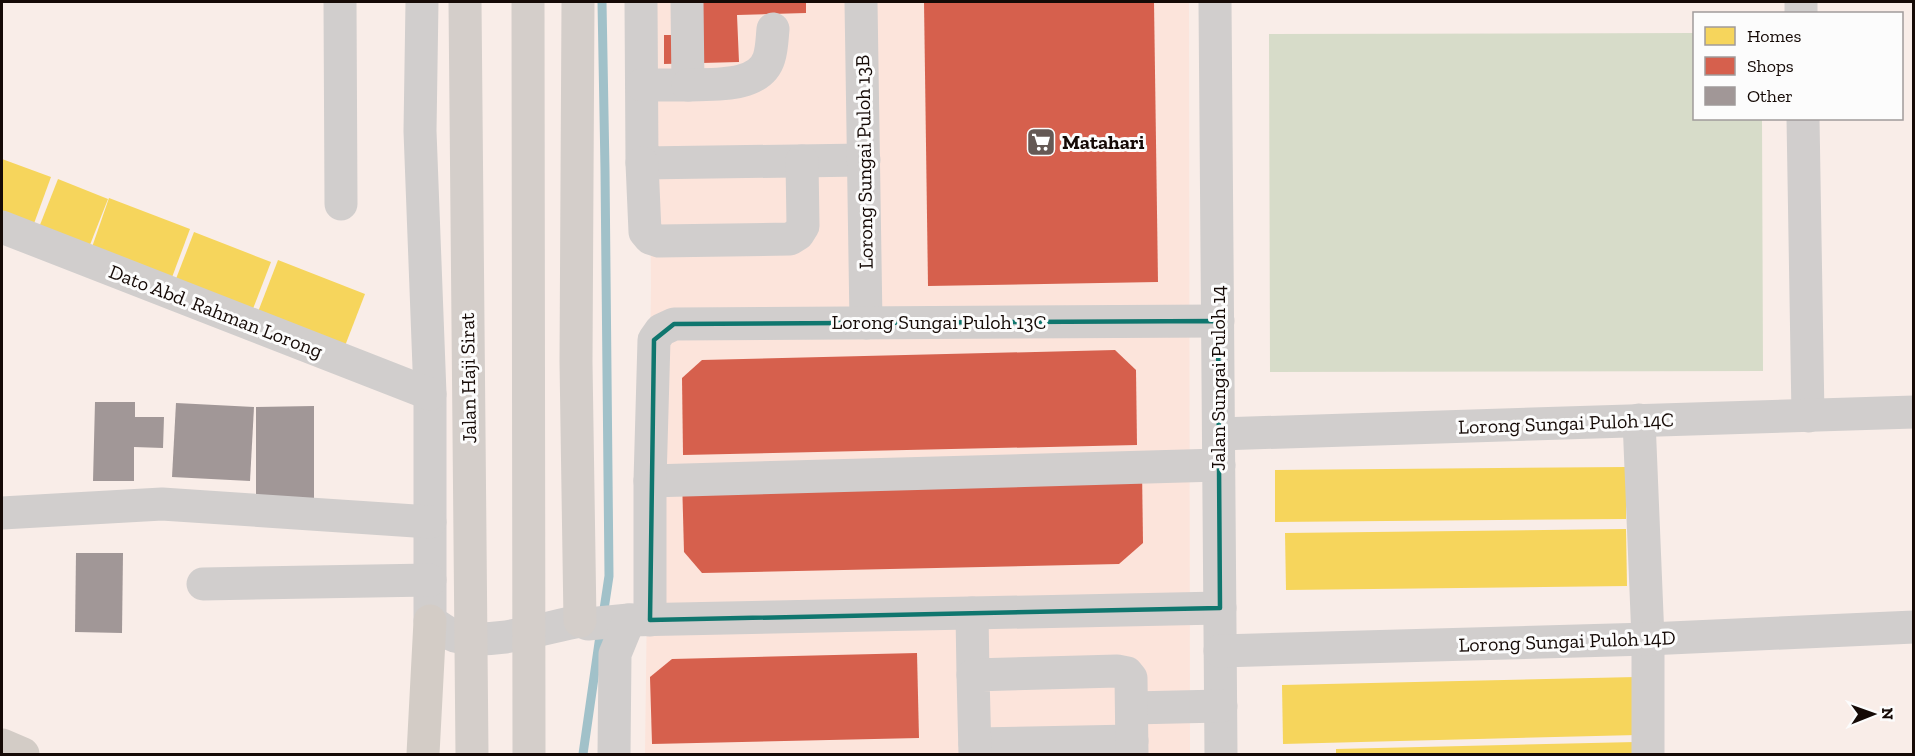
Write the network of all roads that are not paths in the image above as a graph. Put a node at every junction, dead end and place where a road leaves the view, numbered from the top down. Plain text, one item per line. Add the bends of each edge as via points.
1 (340, 2) edge
2 (422, 2) edge
3 (465, 2) edge
4 (578, 2) edge
5 (641, 2) edge
6 (687, 2) edge
7 (861, 2) edge
8 (1215, 2) edge
9 (528, 17) edge
10 (773, 29) dead end
11 (642, 85) junction
12 (688, 86) junction
13 (1803, 120) edge
14 (864, 160) junction
15 (802, 161) junction
16 (642, 163) junction
17 (341, 204) dead end
18 (2, 227) edge
19 (1218, 321) junction
20 (866, 323) junction
21 (430, 394) junction
22 (1914, 412) edge
23 (1808, 416) junction
24 (1639, 420) junction
25 (1219, 450) junction
26 (650, 481) junction
27 (2, 513) edge
28 (430, 522) junction
29 (430, 580) junction
30 (203, 584) dead end
31 (1220, 608) junction
32 (972, 614) junction
33 (430, 621) junction
34 (614, 621) junction
35 (1914, 627) edge
36 (1648, 639) junction
37 (1220, 651) junction
38 (973, 675) junction
39 (1221, 706) junction
40 (1132, 708) junction
41 (2, 745) edge
42 (1132, 748) edge
43 (975, 749) edge
44 (23, 754) edge
45 (423, 754) edge
46 (472, 754) edge
47 (529, 754) edge
48 (614, 754) edge
49 (1221, 754) edge
50 (1648, 754) edge

1 - 17 street
2 - 21 street via 420,131
3 - 46 main road, Jalan Haji Sirat
4 - 34 main road via 576,362
5 - 11 street
6 - 12 street
7 - 14 street, Lorong Sungai Puloh 13B
8 - 19 street, Jalan Sungai Puloh 14
9 - 47 main road
10 - 12 street via 769,60 754,77 732,84
11 - 12 street
11 - 16 street
13 - 23 street
14 - 15 street
14 - 20 street, Lorong Sungai Puloh 13B
15 - 16 street
15 - 16 street via 803,226 790,239 658,241 645,232
18 - 21 street, Dato Abd. Rahman Lorong
19 - 20 street, Lorong Sungai Puloh 13C
19 - 25 street, Jalan Sungai Puloh 14
20 - 26 street, Lorong Sungai Puloh 13C via 674,324 661,330 654,340
21 - 28 street
22 - 23 street, Lorong Sungai Puloh 14C
23 - 24 street, Lorong Sungai Puloh 14C
24 - 25 street, Lorong Sungai Puloh 14C
24 - 36 street
25 - 26 street, Lorong Sungai Puloh 14C
25 - 31 street, Jalan Sungai Puloh 14
26 - 34 street
27 - 28 street via 162,504
28 - 29 street
29 - 30 street
29 - 33 street
31 - 32 street
31 - 37 street, Jalan Sungai Puloh 14
32 - 34 street
32 - 38 street
33 - 34 street via 453,635 484,640
33 - 45 highway
34 - 48 street
35 - 36 street, Lorong Sungai Puloh 14D
36 - 37 street, Lorong Sungai Puloh 14D
36 - 50 street
37 - 39 street, Jalan Sungai Puloh 14
38 - 40 street via 1117,670 1131,678
38 - 43 street
39 - 40 street
39 - 49 street, Jalan Sungai Puloh 14
40 - 42 street
41 - 44 highway
42 - 43 street

